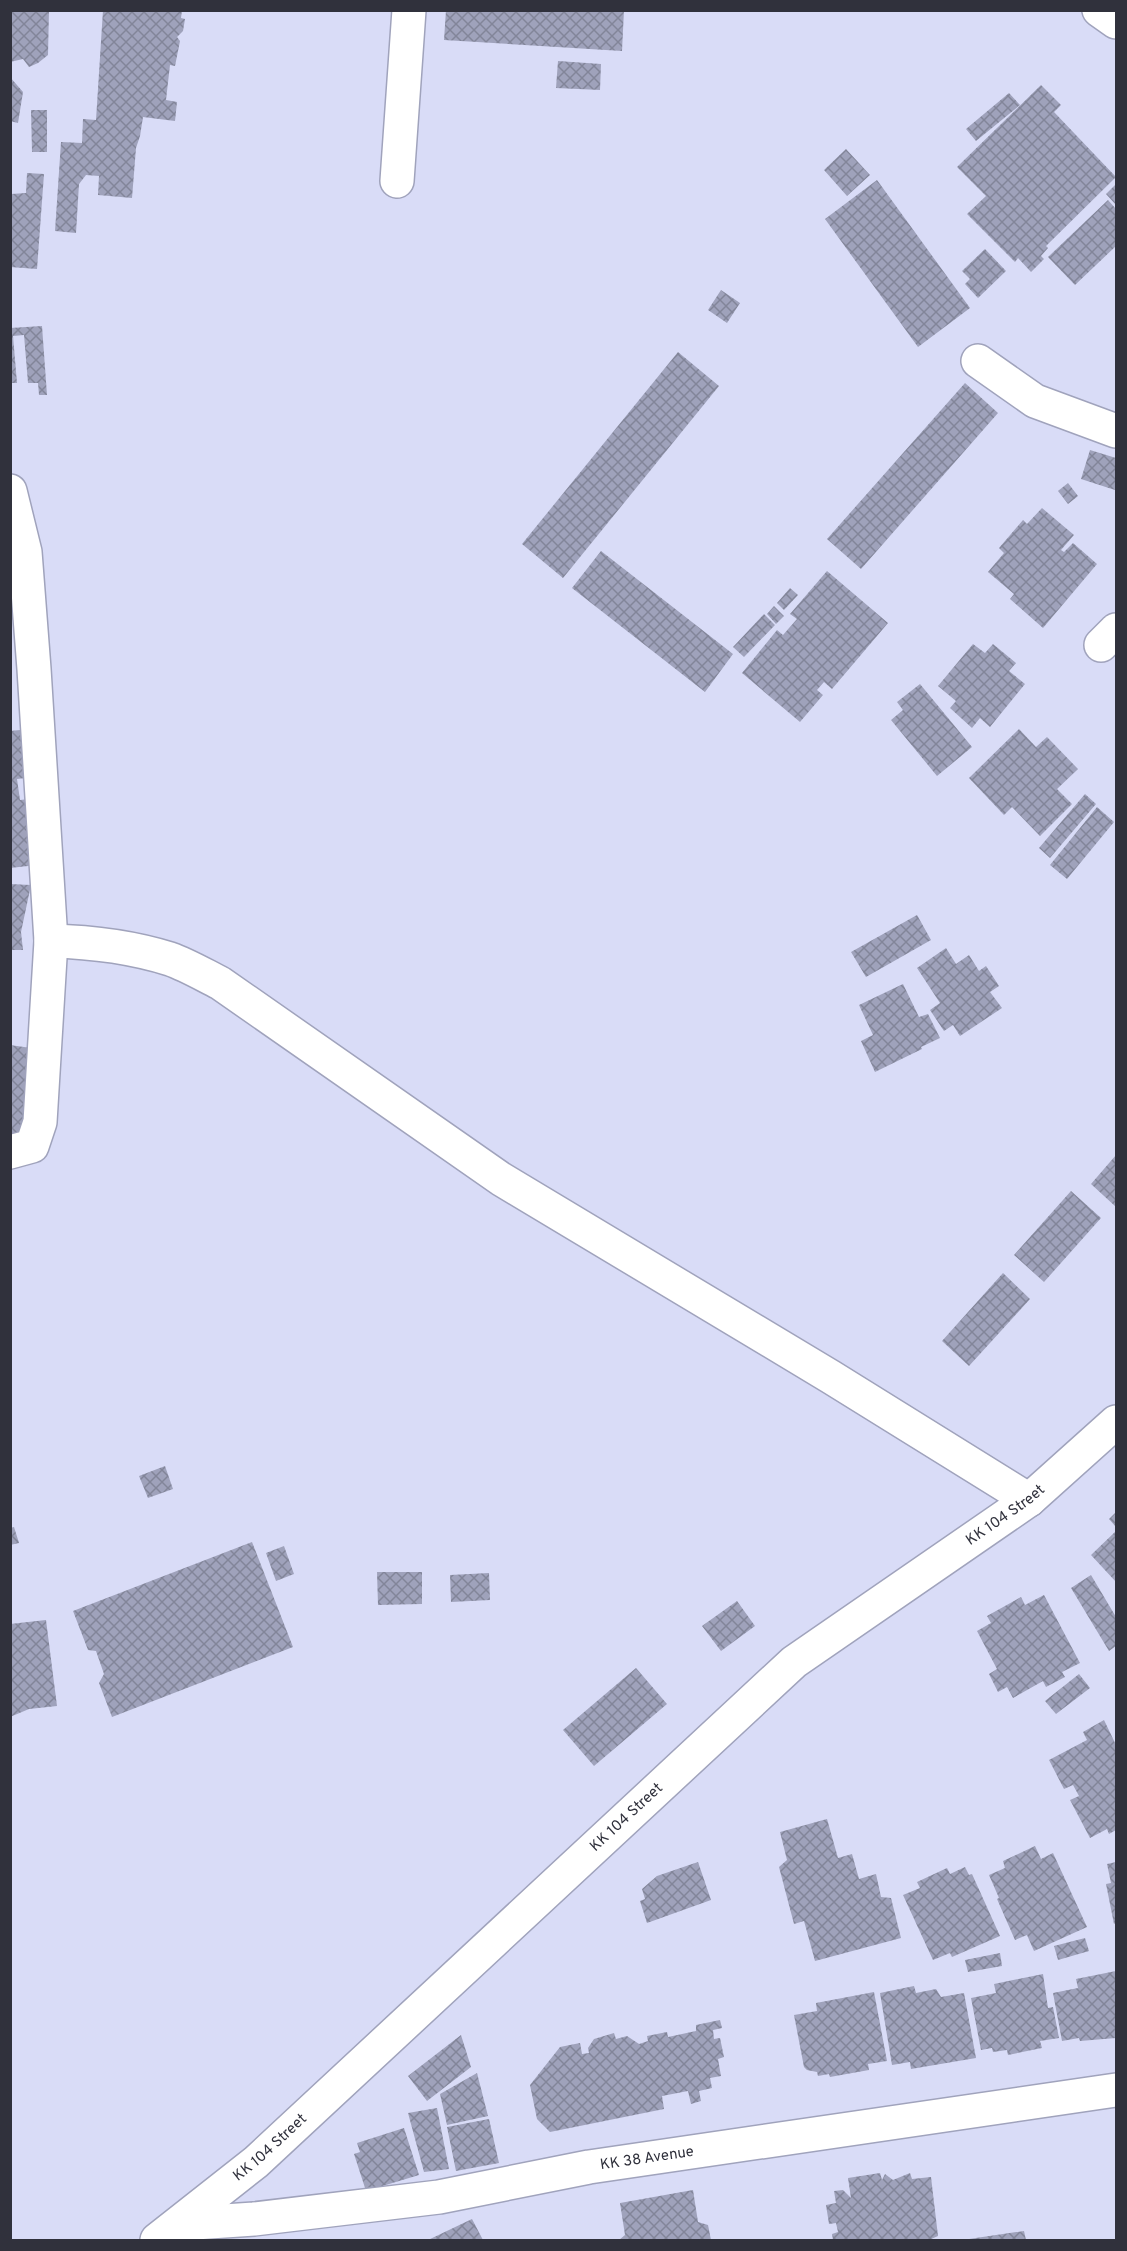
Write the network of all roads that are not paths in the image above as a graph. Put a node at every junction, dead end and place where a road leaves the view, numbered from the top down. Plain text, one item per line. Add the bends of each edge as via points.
1 (409, 10) edge
2 (1099, 10) edge
3 (1116, 22) edge
4 (397, 181) dead end
5 (978, 361) dead end
6 (1116, 431) edge
7 (10, 490) edge
8 (22, 671) edge
9 (51, 941) junction
10 (10, 1152) edge
11 (1116, 1422) edge
12 (1029, 1500) junction
13 (1116, 2090) edge
14 (253, 2230) edge
15 (168, 2232) edge

1 - 4 street
2 - 3 street
5 - 6 street via 1035,401
7 - 8 street via 25,552
8 - 9 street
9 - 10 street via 40,1122 32,1146
9 - 12 street via 114,946 171,960 220,983 501,1179
11 - 12 street, KK 104 Street
12 - 15 street, KK 104 Street via 794,1662 256,2162
13 - 14 street, KK 38 Avenue via 589,2167
14 - 15 street, KK 38 Avenue

